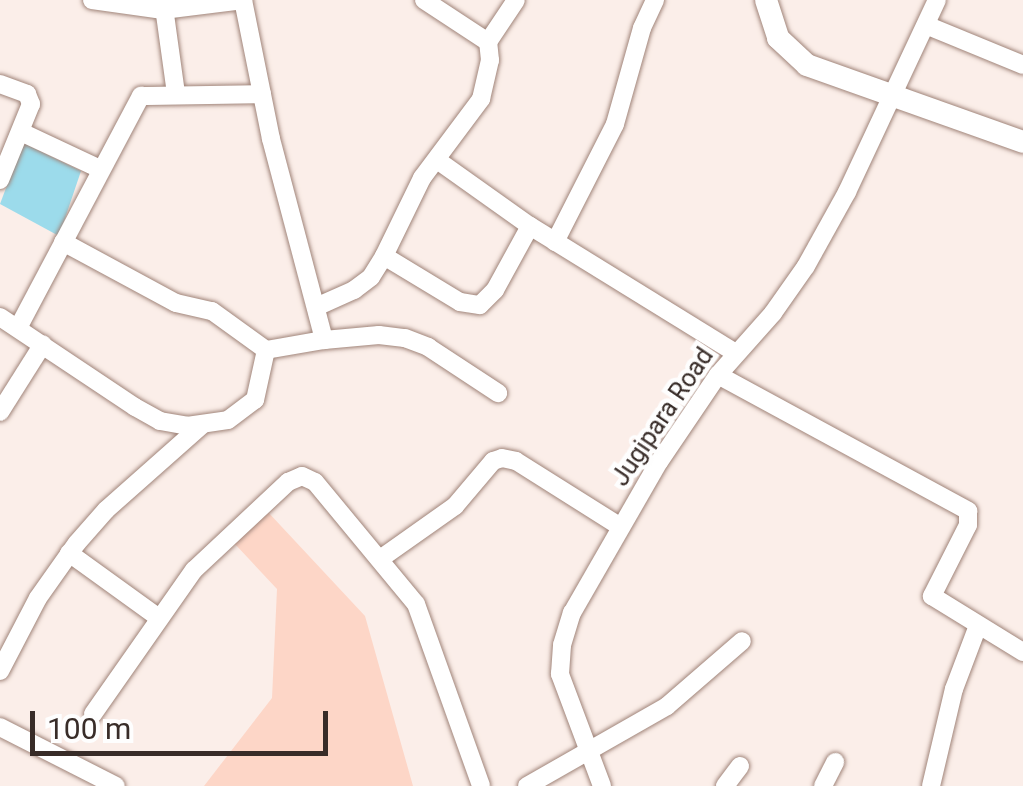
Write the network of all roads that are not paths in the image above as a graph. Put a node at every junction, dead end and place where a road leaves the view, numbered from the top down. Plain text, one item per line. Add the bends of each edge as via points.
1 (92, 0) edge
2 (243, 0) edge
3 (424, 0) edge
4 (461, 0) edge
5 (516, 0) edge
6 (656, 0) edge
7 (766, 0) edge
8 (163, 5) edge
9 (929, 8) edge
10 (458, 22) junction
11 (488, 42) junction
12 (1023, 64) edge
13 (0, 84) edge
14 (176, 94) junction
15 (262, 94) junction
16 (892, 98) junction
17 (22, 132) junction
18 (1023, 142) edge
19 (437, 160) junction
20 (100, 169) junction
21 (0, 180) edge
22 (530, 226) junction
23 (63, 242) junction
24 (555, 242) junction
25 (384, 256) junction
26 (316, 307) junction
27 (0, 316) edge
28 (18, 328) junction
29 (324, 340) junction
30 (43, 344) junction
31 (266, 350) junction
32 (736, 352) junction
33 (718, 375) junction
34 (498, 393) dead end
35 (1, 408) edge
36 (201, 426) junction
37 (621, 527) junction
38 (69, 553) junction
39 (380, 560) junction
40 (159, 618) junction
41 (978, 628) junction
42 (742, 642) dead end
43 (1023, 652) edge
44 (0, 671) edge
45 (93, 714) dead end
46 (0, 727) edge
47 (589, 750) junction
48 (835, 762) dead end
49 (740, 766) dead end
50 (116, 786) edge
51 (481, 786) edge
52 (527, 786) edge
53 (602, 786) edge
54 (725, 786) edge
55 (823, 786) edge
56 (931, 786) edge

1 - 8 street
2 - 8 street
2 - 15 street
3 - 10 street
4 - 10 street
5 - 11 street
6 - 24 street via 615,124
7 - 16 street via 778,38 807,66
8 - 14 street
9 - 12 street
9 - 16 street, Jugipara Road
10 - 11 street
11 - 19 street via 481,100
13 - 17 street via 30,98
14 - 15 street
14 - 20 street via 141,96
15 - 26 street
16 - 18 street
16 - 32 street, Jugipara Road via 806,266
17 - 20 street
17 - 21 street
19 - 22 street
19 - 25 street via 409,200
20 - 23 street
22 - 24 street
22 - 25 street via 480,305 460,302
23 - 28 street
23 - 31 street via 176,303 212,310
24 - 32 street
25 - 26 street via 354,290
26 - 29 street
27 - 28 street
28 - 30 street
29 - 31 street
29 - 34 street via 404,338
30 - 35 street
30 - 36 street via 160,421
31 - 36 street via 255,400 228,420
32 - 33 street, Jugipara Road
33 - 37 street, Jugipara Road
33 - 41 street via 968,511 968,525 932,596
36 - 38 street via 106,510
37 - 39 street via 502,458 493,460 456,506
37 - 47 street, Jugipara Road via 572,613 562,645 560,674
38 - 40 street
38 - 44 street
39 - 40 street via 315,482 295,477 194,570
39 - 51 street via 422,617
40 - 45 street
41 - 43 street
41 - 56 street via 954,690
42 - 47 street via 667,706
46 - 50 street
47 - 52 street
47 - 53 street, Jugipara Road
48 - 55 street
49 - 54 street

